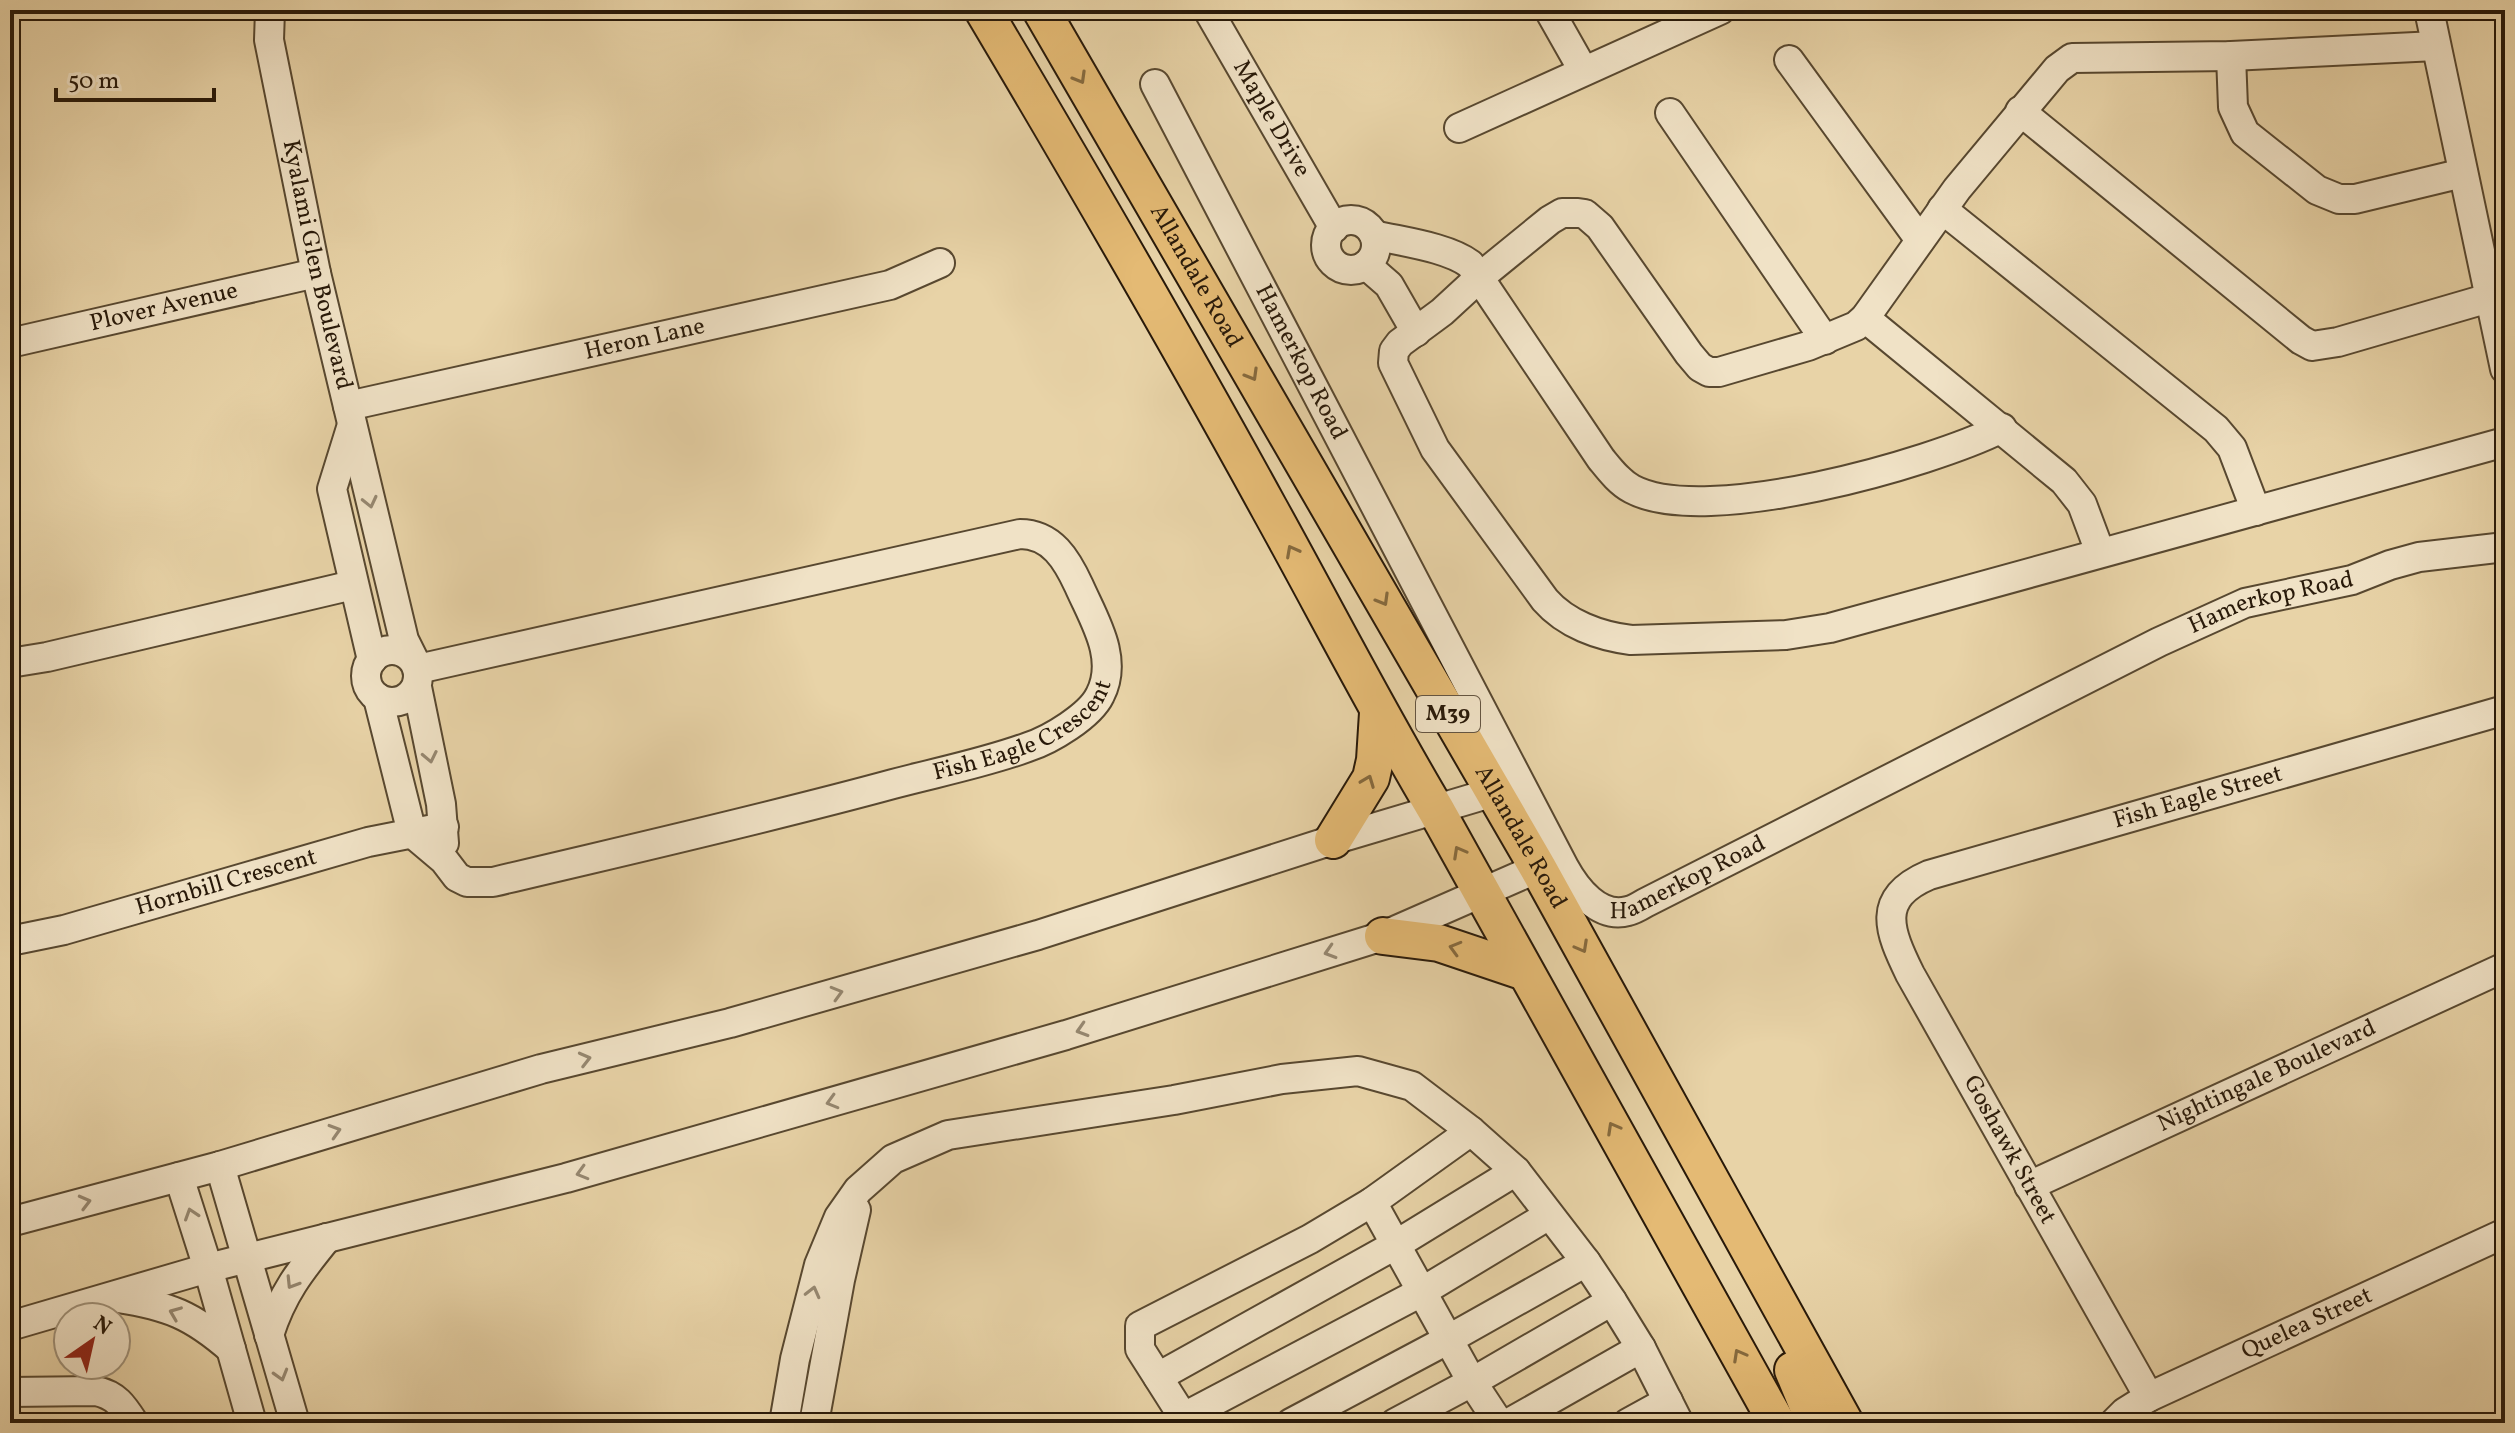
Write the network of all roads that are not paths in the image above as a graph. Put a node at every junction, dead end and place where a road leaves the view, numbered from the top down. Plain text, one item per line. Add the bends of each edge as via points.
1 (270, 10) edge
2 (983, 10) edge
3 (1041, 10) edge
4 (1208, 10) edge
5 (1549, 10) edge
6 (1720, 10) edge
7 (2429, 10) edge
8 (2436, 46) junction
9 (2231, 56) junction
10 (1789, 60) dead end
11 (1583, 70) junction
12 (1155, 84) dead end
13 (2020, 111) junction
14 (1670, 113) dead end
15 (1459, 128) dead end
16 (2463, 173) junction
17 (1942, 209) junction
18 (1334, 228) junction
19 (1374, 235) junction
20 (1920, 240) junction
21 (940, 263) dead end
22 (1366, 265) junction
23 (316, 273) junction
24 (1480, 277) junction
25 (2489, 298) junction
26 (1865, 318) junction
27 (1416, 332) junction
28 (1825, 340) junction
29 (10, 343) edge
30 (2505, 369) edge
31 (349, 416) junction
32 (2002, 428) junction
33 (2505, 442) edge
34 (2256, 511) junction
35 (2505, 547) edge
36 (2100, 552) junction
37 (353, 585) junction
38 (372, 660) junction
39 (10, 663) edge
40 (416, 672) junction
41 (378, 698) junction
42 (2505, 710) edge
43 (1378, 713) junction
44 (1494, 792) junction
45 (1436, 810) junction
46 (444, 827) junction
47 (412, 833) junction
48 (1333, 840) junction
49 (444, 860) junction
50 (1538, 868) junction
51 (1480, 892) junction
52 (1895, 898) joint
53 (1383, 936) junction
54 (10, 941) edge
55 (2505, 967) edge
56 (1525, 972) junction
57 (1471, 1131) junction
58 (220, 1166) junction
59 (1516, 1171) junction
60 (179, 1177) junction
61 (2029, 1186) junction
62 (1372, 1202) junction
63 (1549, 1215) junction
64 (10, 1222) edge
65 (2505, 1233) edge
66 (327, 1238) junction
67 (1397, 1244) junction
68 (1748, 1249) junction
69 (247, 1258) junction
70 (1586, 1262) junction
71 (208, 1268) junction
72 (1423, 1291) junction
73 (110, 1297) junction
74 (1612, 1301) junction
75 (10, 1326) edge
76 (269, 1335) junction
77 (1449, 1339) junction
78 (813, 1345) junction
79 (1641, 1348) junction
80 (231, 1349) junction
81 (1158, 1377) junction
82 (791, 1382) junction
83 (1472, 1382) junction
84 (820, 1389) junction
85 (10, 1392) edge
86 (2149, 1397) junction
87 (1673, 1412) edge
88 (1186, 1420) edge
89 (134, 1423) edge
90 (252, 1423) edge
91 (295, 1423) edge
92 (784, 1423) edge
93 (814, 1423) edge
94 (1291, 1423) edge
95 (1395, 1423) edge
96 (1499, 1423) edge
97 (1509, 1423) edge
98 (1628, 1423) edge
99 (1777, 1423) edge
100 (1815, 1423) edge
101 (1845, 1423) edge
102 (2114, 1423) edge

1 - 23 street, Kyalami Glen Boulevard via 269,40
43 -> 2 main road, Allandale Road / M39 via 1148,291
3 -> 44 main road, Allandale Road / M39
4 - 18 street, Maple Drive
5 - 11 street
6 - 11 street
7 - 8 street
8 - 9 street
8 - 16 street
9 - 13 street via 2072,58
9 - 16 street via 2233,107 2245,133 2317,190 2355,199
10 - 20 street
11 - 15 street
12 - 35 street, Hamerkop Road via 1564,867 1579,891 1613,913 1628,911 2245,603 2352,580 2419,557
13 - 17 street
13 - 25 street via 2312,346
14 - 28 street
16 - 25 street
17 - 20 street
17 - 34 street via 2216,429 2232,448
18 - 19 street via 1354,220
18 - 22 street via 1326,244 1331,259 1343,269
19 - 22 street via 1375,252
19 - 24 street via 1458,257
20 - 26 street
21 - 31 street, Heron Lane via 890,285
22 - 27 street via 1389,285
23 - 29 street, Plover Avenue
23 - 31 street, Kyalami Glen Boulevard
24 - 27 street
24 - 28 street via 1550,220 1562,213 1585,214 1600,227 1689,354 1709,372 1750,365
24 - 32 street via 1601,459 1632,489 1655,497 1685,501 1776,495 1921,459
25 - 30 street
26 - 28 street
26 - 32 street
27 - 36 street via 1397,347 1393,363 1435,449 1559,615 1611,636 1650,640 1809,633
31 - 37 street, Kyalami Glen Boulevard via 347,445 332,489
31 -> 40 street, Kyalami Glen Boulevard
32 - 36 street via 2072,488
33 - 34 street
34 - 36 street
37 - 38 street, Kyalami Glen Boulevard
37 - 39 street
38 - 40 street via 379,653 398,650
38 - 41 street via 366,676
40 - 41 street via 412,695 396,703
40 -> 46 street, Kyalami Glen Boulevard
40 - 49 street, Fish Eagle Crescent via 1020,534 1042,538 1070,567 1108,661 1100,697 1062,730 1029,747 493,882 462,880
41 - 47 street
42 - 52 street, Fish Eagle Street via 1929,875
43 - 45 main road, Allandale Road / M39
48 -> 43 main road via 1371,778
44 - 45 street
44 - 50 main road, Allandale Road / M39
45 - 48 street
51 -> 45 main road, Allandale Road / M39
46 - 47 street, Hornbill Crescent
46 - 49 street
47 - 49 street, Fish Eagle Crescent
47 - 54 street, Hornbill Crescent
58 -> 48 street via 541,1069 730,1023 1038,935
50 - 51 street
50 -> 68 main road, Allandale Road / M39
51 - 53 street
51 - 56 main road, Allandale Road / M39
52 - 61 street, Goshawk Street via 1890,921 1896,944
56 -> 53 main road via 1439,943
53 -> 66 street via 1066,1035 566,1178
55 - 61 street, Nightingale Boulevard
99 -> 56 main road, Allandale Road / M39
57 - 59 street
57 - 62 street
57 - 78 street via 1412,1086 1358,1071 948,1135 893,1159 858,1190 855,1221
58 - 60 street
58 - 69 street
59 - 63 street
59 - 67 street
64 -> 60 street
71 -> 60 street
61 - 86 street, Goshawk Street
62 - 67 street
62 - 81 street via 1140,1326 1140,1349
63 - 70 street
63 - 72 street
65 - 86 street, Quelea Street
66 - 69 street
66 -> 76 street via 278,1306
67 - 72 street
67 - 81 street
68 - 100 main road
68 - 101 main road, Allandale Road / M39
69 - 71 street
69 - 76 street
70 - 74 street
70 - 77 street
71 - 73 street
71 - 80 street
72 - 77 street
72 - 88 street
73 - 75 street
80 -> 73 street via 204,1326 176,1312
74 - 79 street
74 - 83 street
76 -> 91 street
77 - 83 street
77 - 94 street
78 - 82 street
78 - 84 street
79 - 87 street
79 - 97 street
80 - 90 street
81 - 88 street
82 - 84 street
82 - 92 street
83 - 95 street
83 - 96 street
84 - 93 street
85 - 89 street via 109,1394
86 - 102 street, Quelea Street
87 - 98 street

